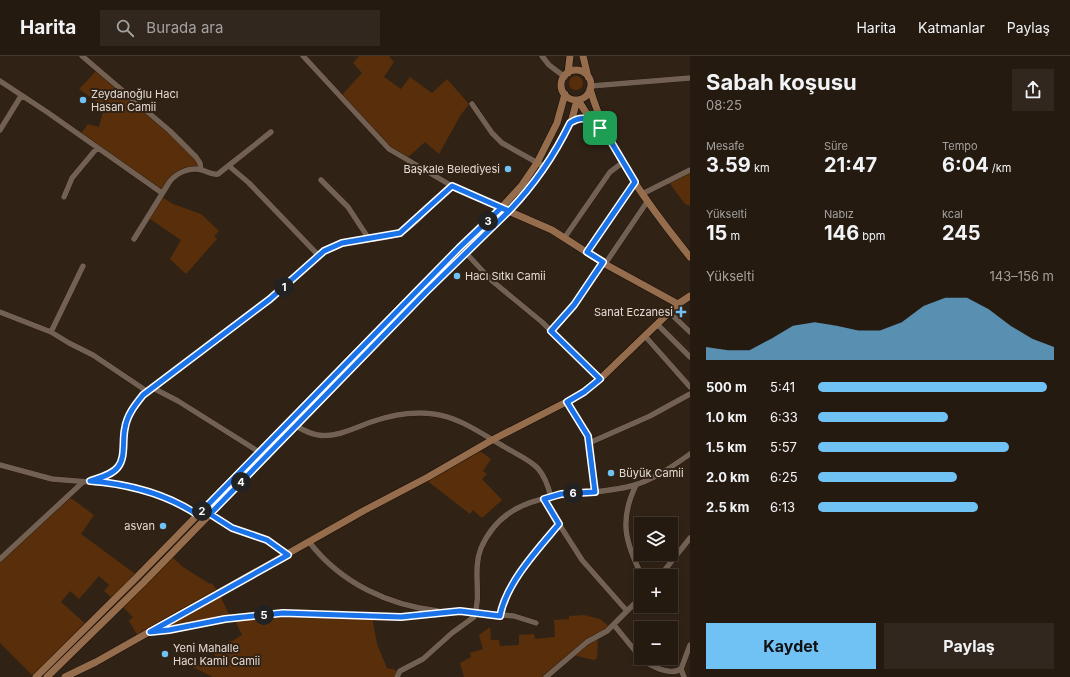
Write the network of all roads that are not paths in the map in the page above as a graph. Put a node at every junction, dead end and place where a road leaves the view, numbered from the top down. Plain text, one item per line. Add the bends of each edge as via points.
1 (82, 56) edge
2 (303, 56) edge
3 (542, 56) edge
4 (570, 56) edge
5 (583, 56) edge
6 (566, 75) junction
7 (588, 77) junction
8 (690, 78) edge
9 (0, 82) edge
10 (591, 88) junction
11 (565, 94) junction
12 (21, 96) junction
13 (578, 100) junction
14 (472, 104) dead end
15 (593, 121) junction
16 (570, 123) junction
17 (0, 130) edge
18 (271, 132) dead end
19 (610, 140) junction
20 (97, 148) junction
21 (537, 163) junction
22 (622, 163) junction
23 (229, 166) junction
24 (545, 167) junction
25 (201, 170) junction
26 (690, 170) edge
27 (321, 180) dead end
28 (635, 182) junction
29 (452, 186) junction
30 (162, 193) junction
31 (642, 194) junction
32 (64, 197) dead end
33 (647, 202) junction
34 (501, 208) junction
35 (509, 211) junction
36 (565, 237) junction
37 (134, 239) dead end
38 (369, 239) junction
39 (587, 252) junction
40 (466, 253) junction
41 (319, 256) junction
42 (690, 256) edge
43 (604, 263) junction
44 (83, 266) dead end
45 (690, 296) edge
46 (678, 304) junction
47 (0, 312) edge
48 (669, 312) junction
49 (656, 324) junction
50 (551, 331) junction
51 (51, 332) junction
52 (690, 332) edge
53 (645, 336) junction
54 (690, 357) edge
55 (600, 379) junction
56 (690, 387) edge
57 (150, 390) junction
58 (690, 394) edge
59 (567, 402) junction
60 (296, 426) junction
61 (492, 440) junction
62 (589, 444) junction
63 (259, 452) junction
64 (690, 454) edge
65 (0, 464) edge
66 (90, 481) junction
67 (83, 482) junction
68 (636, 485) junction
69 (595, 492) junction
70 (551, 497) junction
71 (544, 499) junction
72 (210, 514) junction
73 (198, 515) junction
74 (559, 524) junction
75 (690, 538) edge
76 (310, 543) junction
77 (288, 555) junction
78 (0, 559) edge
79 (639, 569) edge
80 (666, 569) edge
81 (634, 604) edge
82 (442, 612) junction
83 (476, 612) junction
84 (627, 612) junction
85 (500, 616) junction
86 (536, 623) dead end
87 (614, 625) junction
88 (150, 632) junction
89 (690, 645) edge
90 (634, 649) edge
91 (653, 665) edge
92 (680, 669) junction
93 (36, 677) edge
94 (48, 677) edge
95 (65, 677) edge
96 (397, 677) edge
97 (546, 677) edge
98 (684, 677) edge

1 - 25 street via 170,131 196,157
2 - 29 street via 389,148
3 - 6 street via 549,65
4 - 6 main road
5 - 7 main road
6 - 7 main road via 578,71
6 - 11 main road via 562,87
7 - 10 main road
8 - 10 street
9 - 12 street
10 - 13 main road via 587,96
10 - 19 main road
11 - 13 main road
11 - 21 main road via 557,123
12 - 17 street
12 - 20 street
13 - 15 main road
13 - 16 main road
14 - 21 street via 502,143
15 - 16 street via 581,118
15 - 19 main road
16 - 24 main road
18 - 23 street
19 - 22 main road
20 - 30 street
20 - 32 street via 72,178
21 - 24 street
21 - 34 main road via 522,185
22 - 28 main road
22 - 36 street via 610,172
23 - 25 street via 214,174
23 - 41 street
24 - 35 main road
25 - 30 street via 185,170 176,175
26 - 31 street
27 - 38 street via 348,206
28 - 31 main road
28 - 39 street
29 - 34 street
29 - 38 street via 405,231
30 - 37 street
31 - 33 main road
33 - 42 main road
33 - 43 street
34 - 35 main road
34 - 63 main road
35 - 36 main road via 542,224
35 - 40 main road
36 - 39 main road
38 - 41 street via 334,245
39 - 43 main road
40 - 50 street via 491,280
40 - 60 main road
41 - 57 street via 246,318
43 - 46 main road
43 - 50 street via 574,305
44 - 51 street
45 - 46 main road
46 - 48 main road
47 - 51 street
48 - 49 main road
48 - 52 street
49 - 53 main road
49 - 54 street
50 - 55 street
51 - 57 street
53 - 55 main road
53 - 56 street
55 - 59 main road
57 - 63 street via 185,405
57 - 66 street via 128,417 119,465 114,471
58 - 62 street
59 - 61 main road
59 - 62 street via 585,431
60 - 61 street via 324,436 391,416 426,413 452,419
60 - 72 main road
61 - 70 street via 537,466 544,474
61 - 76 main road
62 - 69 street
63 - 73 main road
64 - 68 street
65 - 67 street via 52,479
66 - 67 street
66 - 73 street via 114,482 141,488 177,502
67 - 78 street
68 - 69 street
68 - 79 street via 626,508 625,518 630,549
69 - 70 street
70 - 71 street
71 - 74 street
71 - 83 street via 512,512 501,520 487,537 477,562
72 - 77 street via 232,528 267,540
72 - 94 main road
73 - 93 main road
74 - 84 street via 590,570
74 - 85 street via 520,573 504,601
75 - 80 street
76 - 77 main road
76 - 82 street via 326,562 362,588 411,607
77 - 88 main road
81 - 84 street
82 - 83 street
82 - 88 street via 401,617 283,613 225,619
83 - 85 street
83 - 96 street via 470,621 423,659 400,671
84 - 87 street
85 - 86 street via 518,616
87 - 90 street
87 - 97 street via 588,642
88 - 95 main road
89 - 92 street
91 - 92 street via 660,669
92 - 98 street

